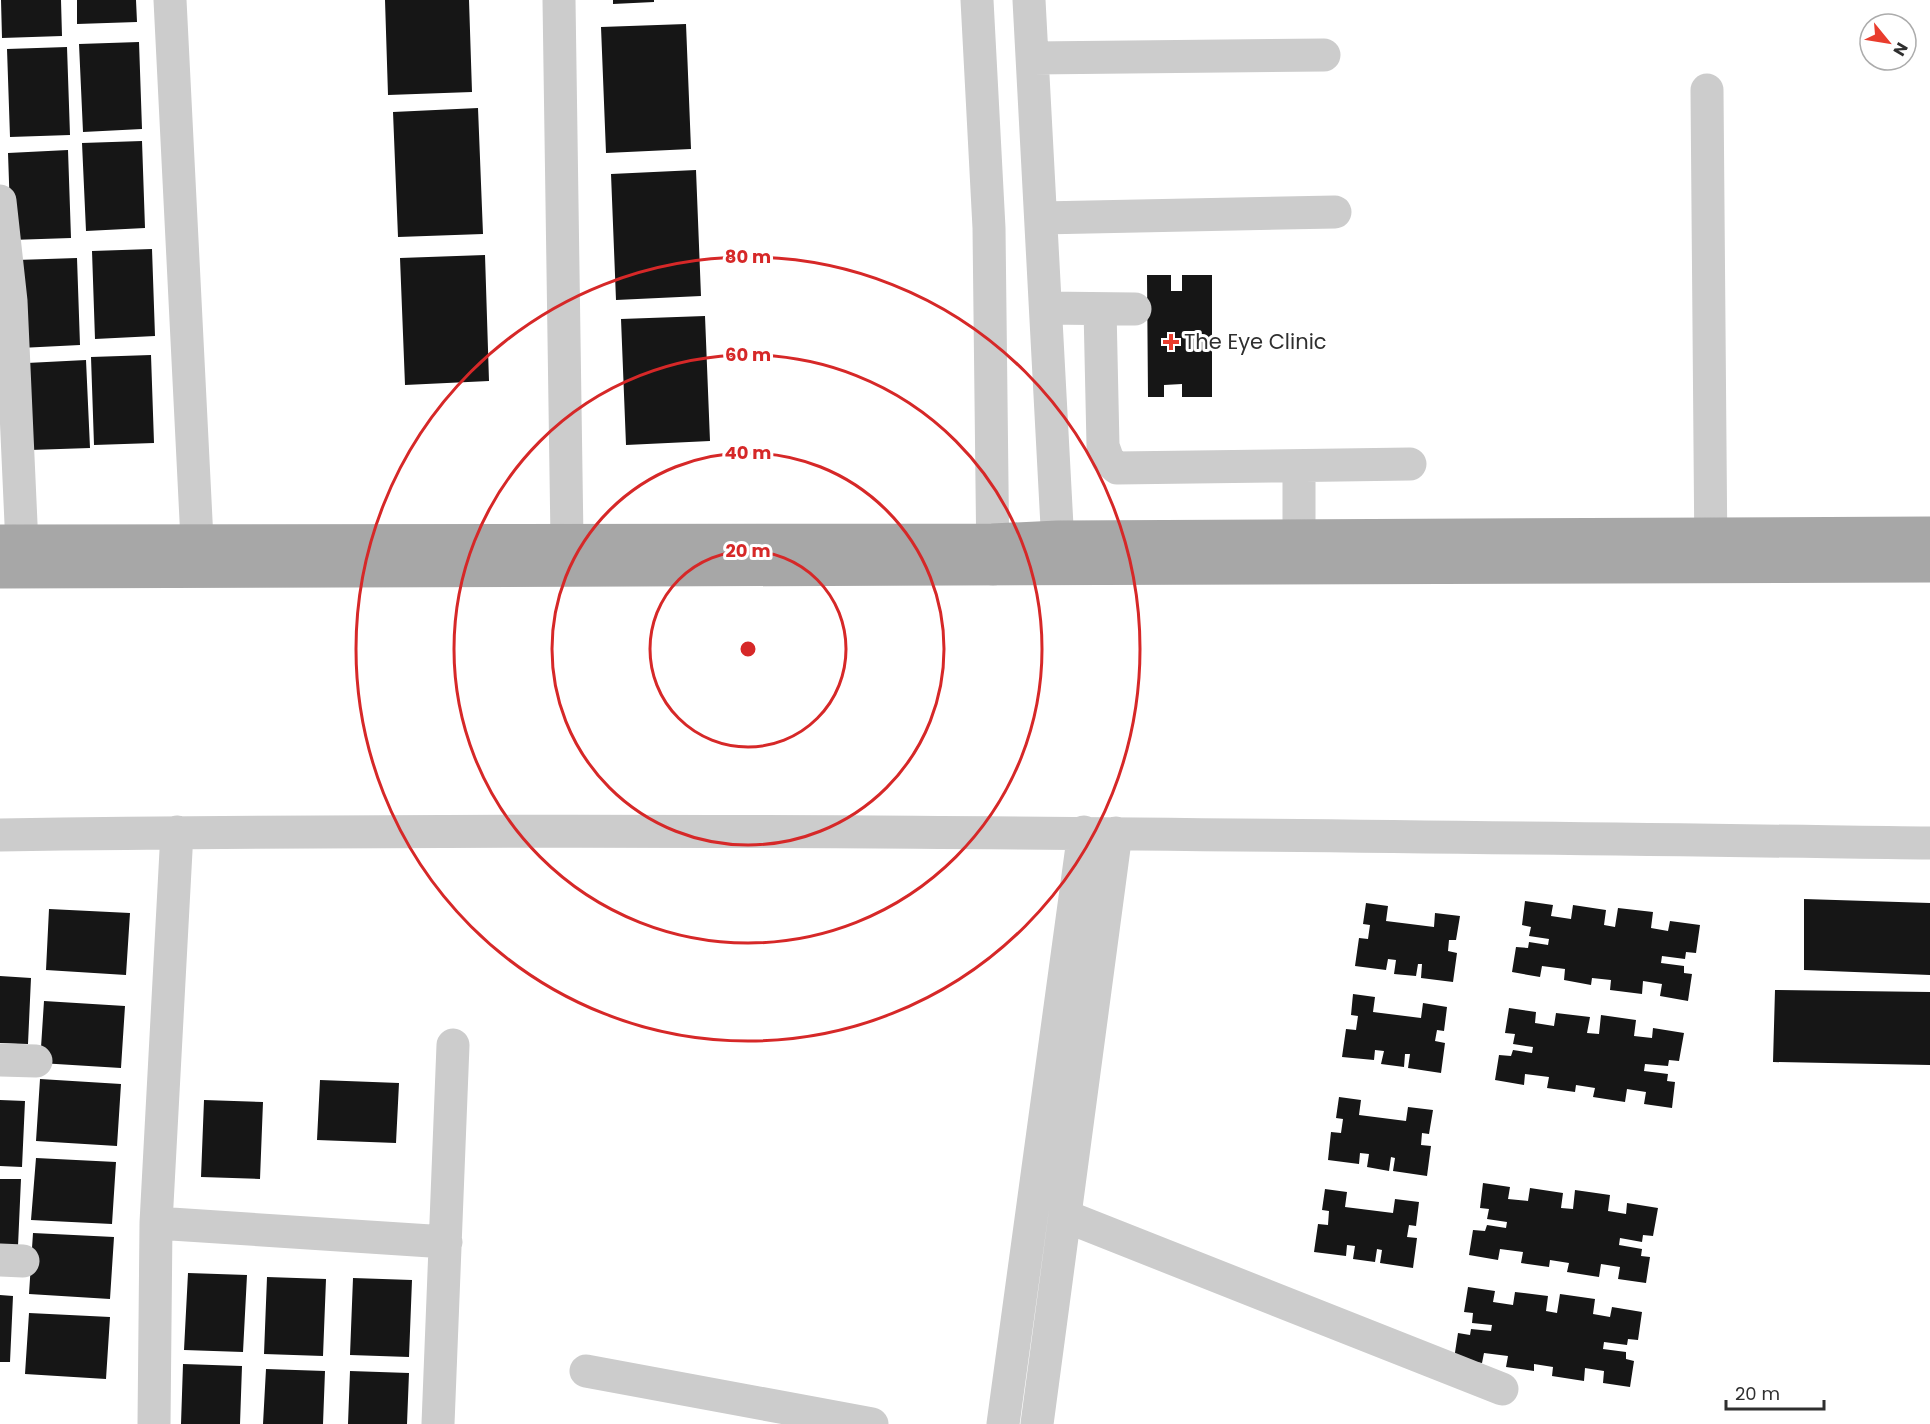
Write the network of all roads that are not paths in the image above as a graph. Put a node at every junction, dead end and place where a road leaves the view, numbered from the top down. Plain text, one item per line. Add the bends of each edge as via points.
1 (171, 0) edge
2 (559, 0) edge
3 (977, 0) edge
4 (1029, 0) edge
5 (1324, 54) dead end
6 (1033, 58) junction
7 (1707, 90) dead end
8 (0, 201) edge
9 (1335, 212) dead end
10 (1041, 218) junction
11 (6, 301) edge
12 (1046, 308) junction
13 (1100, 309) junction
14 (1135, 309) dead end
15 (1410, 464) dead end
16 (1299, 466) junction
17 (1930, 533) edge
18 (1299, 536) junction
19 (196, 540) junction
20 (567, 540) junction
21 (1711, 550) junction
22 (1058, 552) junction
23 (992, 555) junction
24 (11, 556) edge
25 (1930, 566) edge
26 (177, 832) junction
27 (1084, 832) junction
28 (1116, 833) junction
29 (0, 835) edge
30 (1930, 843) edge
31 (453, 1046) dead end
32 (0, 1060) edge
33 (36, 1061) dead end
34 (1065, 1216) junction
35 (156, 1223) junction
36 (446, 1242) junction
37 (586, 1371) dead end
38 (1502, 1389) dead end
39 (154, 1424) edge
40 (438, 1424) edge
41 (872, 1424) edge
42 (1003, 1424) edge
43 (1037, 1424) edge

1 - 19 street
2 - 20 street
3 - 23 street via 989,228
4 - 6 street
5 - 6 street
6 - 10 street
7 - 21 street
8 - 11 street
9 - 10 street
10 - 12 street
11 - 24 street
12 - 13 street
12 - 22 street
13 - 14 street
13 - 16 street via 1103,446 1108,460 1117,468
15 - 16 street
16 - 18 street
17 - 21 main road
18 - 21 main road
18 - 22 main road
19 - 20 main road
19 - 24 main road
20 - 23 main road
21 - 22 main road
21 - 25 main road
22 - 23 main road
23 - 24 main road
26 - 27 street
26 - 29 street
26 - 35 street
27 - 28 street
27 - 42 street
28 - 30 street
28 - 34 street
31 - 36 street
32 - 33 street
34 - 38 street
34 - 43 street
35 - 36 street
35 - 39 street
36 - 40 street
37 - 41 street

